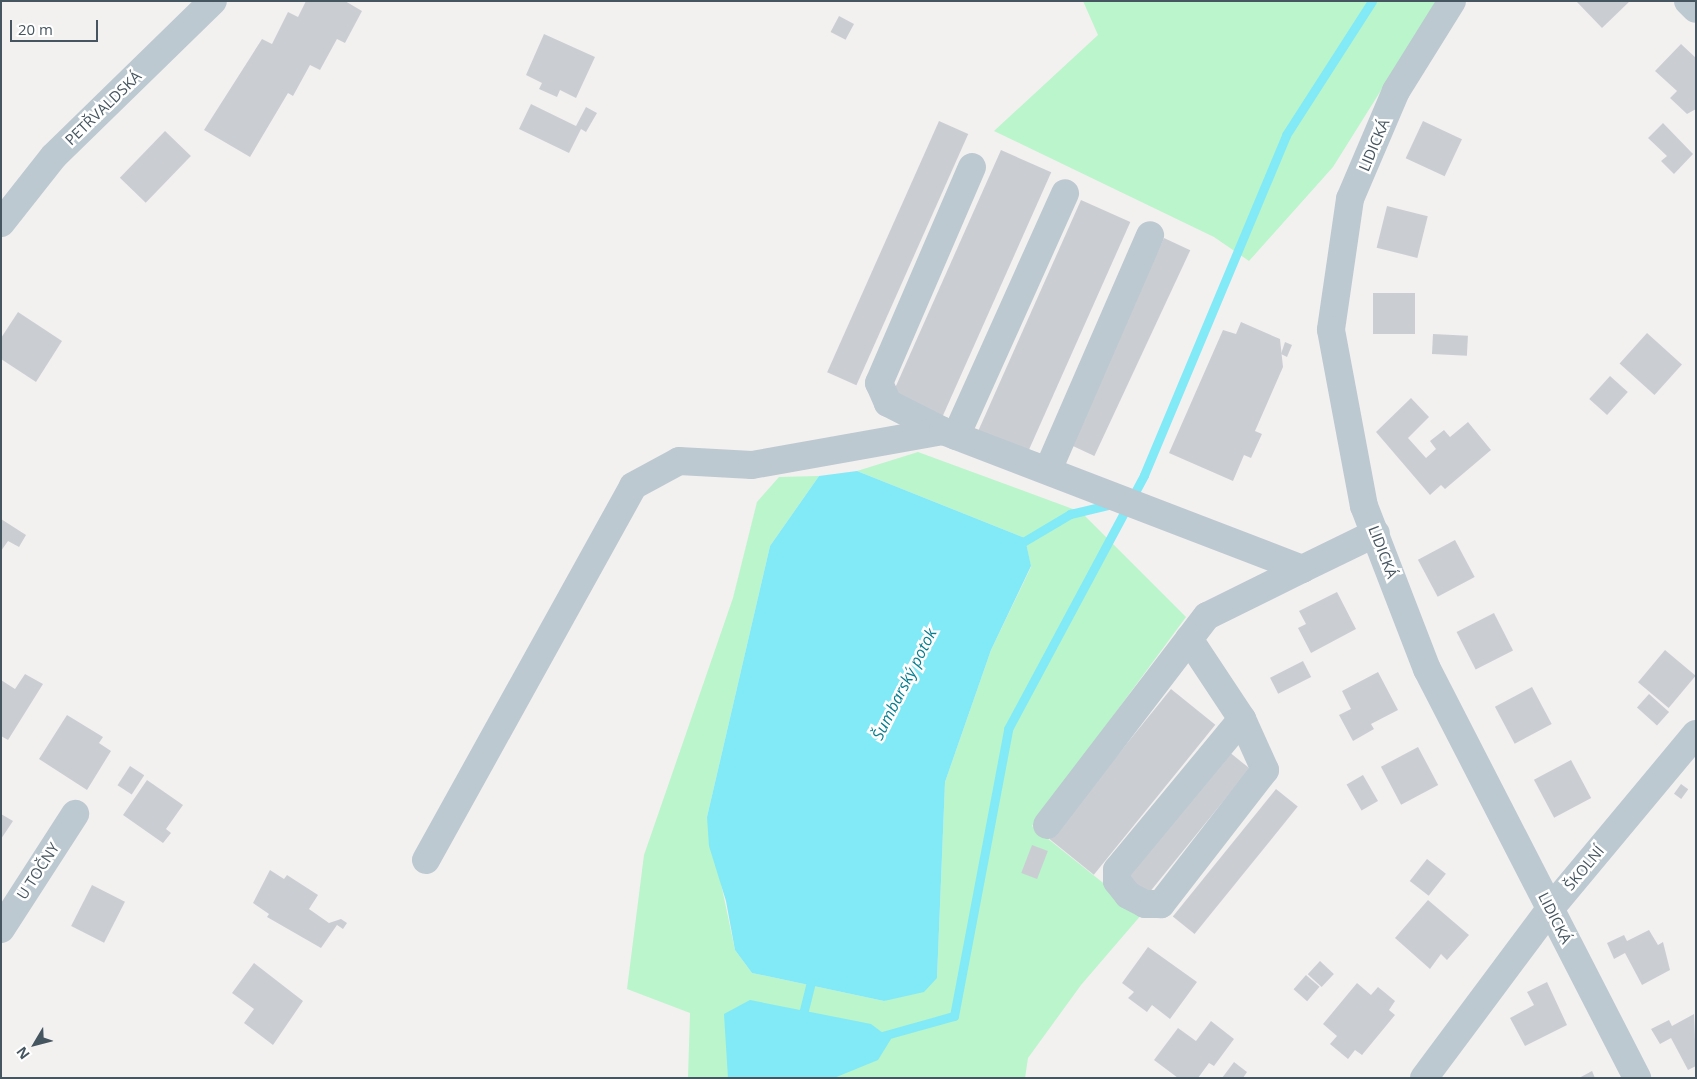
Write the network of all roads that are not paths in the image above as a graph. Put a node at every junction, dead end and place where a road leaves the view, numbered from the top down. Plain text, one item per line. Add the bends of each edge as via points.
1 (213, 1) edge
2 (1452, 1) edge
3 (1688, 1) edge
4 (1696, 8) edge
5 (972, 167) dead end
6 (1065, 193) dead end
7 (1, 223) edge
8 (1150, 235) dead end
9 (950, 434) junction
10 (1048, 470) junction
11 (1376, 533) junction
12 (1302, 569) junction
13 (1189, 639) junction
14 (1242, 719) junction
15 (1696, 734) edge
16 (75, 814) dead end
17 (1047, 825) dead end
18 (426, 860) dead end
19 (1550, 909) junction
20 (1, 928) edge
21 (1424, 1078) edge
22 (1637, 1078) edge

1 - 7 street, PETŘVALDSKÁ via 54,156
2 - 11 street, LIDICKÁ via 1396,91 1350,199 1331,330 1364,506
3 - 4 street
5 - 9 street via 879,384 888,403
6 - 9 street
8 - 10 street
9 - 10 street
9 - 18 street via 752,465 679,461 633,486
10 - 12 street
11 - 12 street
11 - 19 street, LIDICKÁ via 1428,669
12 - 13 street via 1207,616
13 - 14 street
13 - 17 street
14 - 14 street via 1117,870 1117,881 1128,895 1145,904 1161,904 1264,770
15 - 19 street, ŠKOLNÍ
16 - 20 street, U TOČNY
19 - 21 street, ŠKOLNÍ
19 - 22 street, LIDICKÁ

